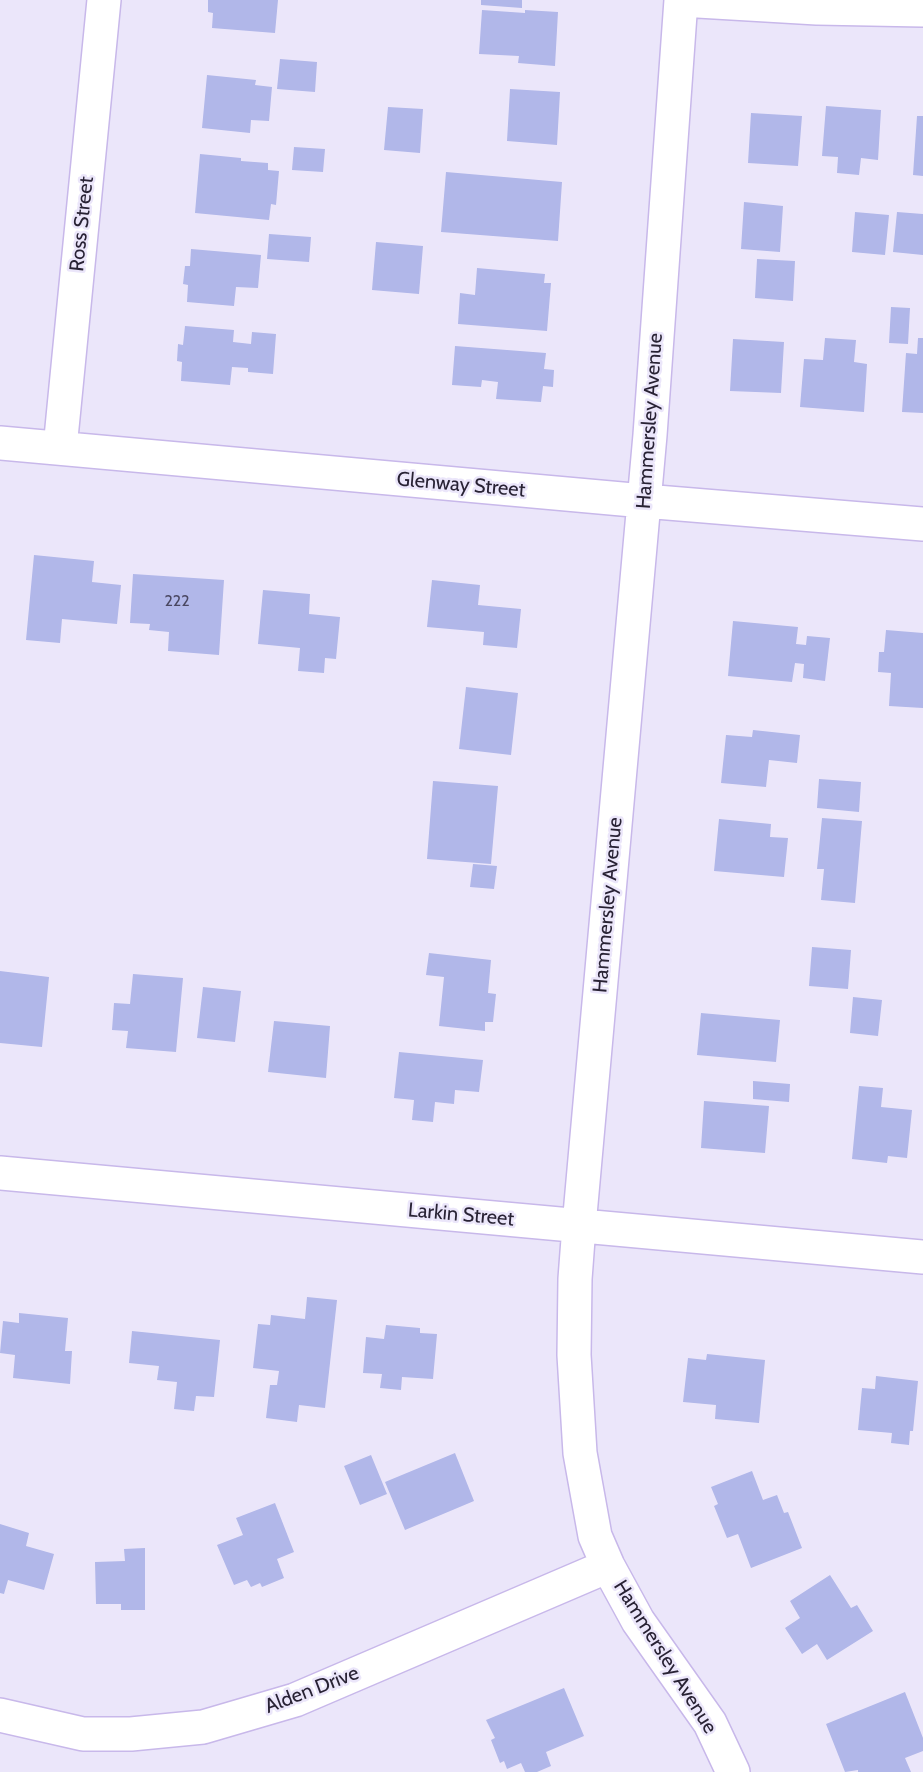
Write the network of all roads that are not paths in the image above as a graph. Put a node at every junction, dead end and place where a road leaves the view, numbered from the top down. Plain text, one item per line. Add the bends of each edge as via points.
1 (104, 0) edge
2 (681, 0) edge
3 (923, 10) edge
4 (0, 443) edge
5 (60, 448) junction
6 (644, 501) junction
7 (923, 524) edge
8 (0, 1173) edge
9 (579, 1226) junction
10 (923, 1257) edge
11 (608, 1566) junction
12 (0, 1716) edge
13 (733, 1772) edge

1 - 5 street, Ross Street
2 - 3 street
2 - 6 street, Hammersley Avenue
4 - 5 street, Glenway Street
5 - 6 street, Glenway Street
6 - 7 street, Glenway Street
6 - 9 street, Hammersley Avenue
8 - 9 street, Larkin Street
9 - 10 street, Larkin Street
9 - 11 street, Hammersley Avenue via 574,1355 580,1453 595,1536
11 - 12 street, Alden Drive via 295,1700 203,1727 83,1734
11 - 13 street, Hammersley Avenue via 638,1621 710,1723

